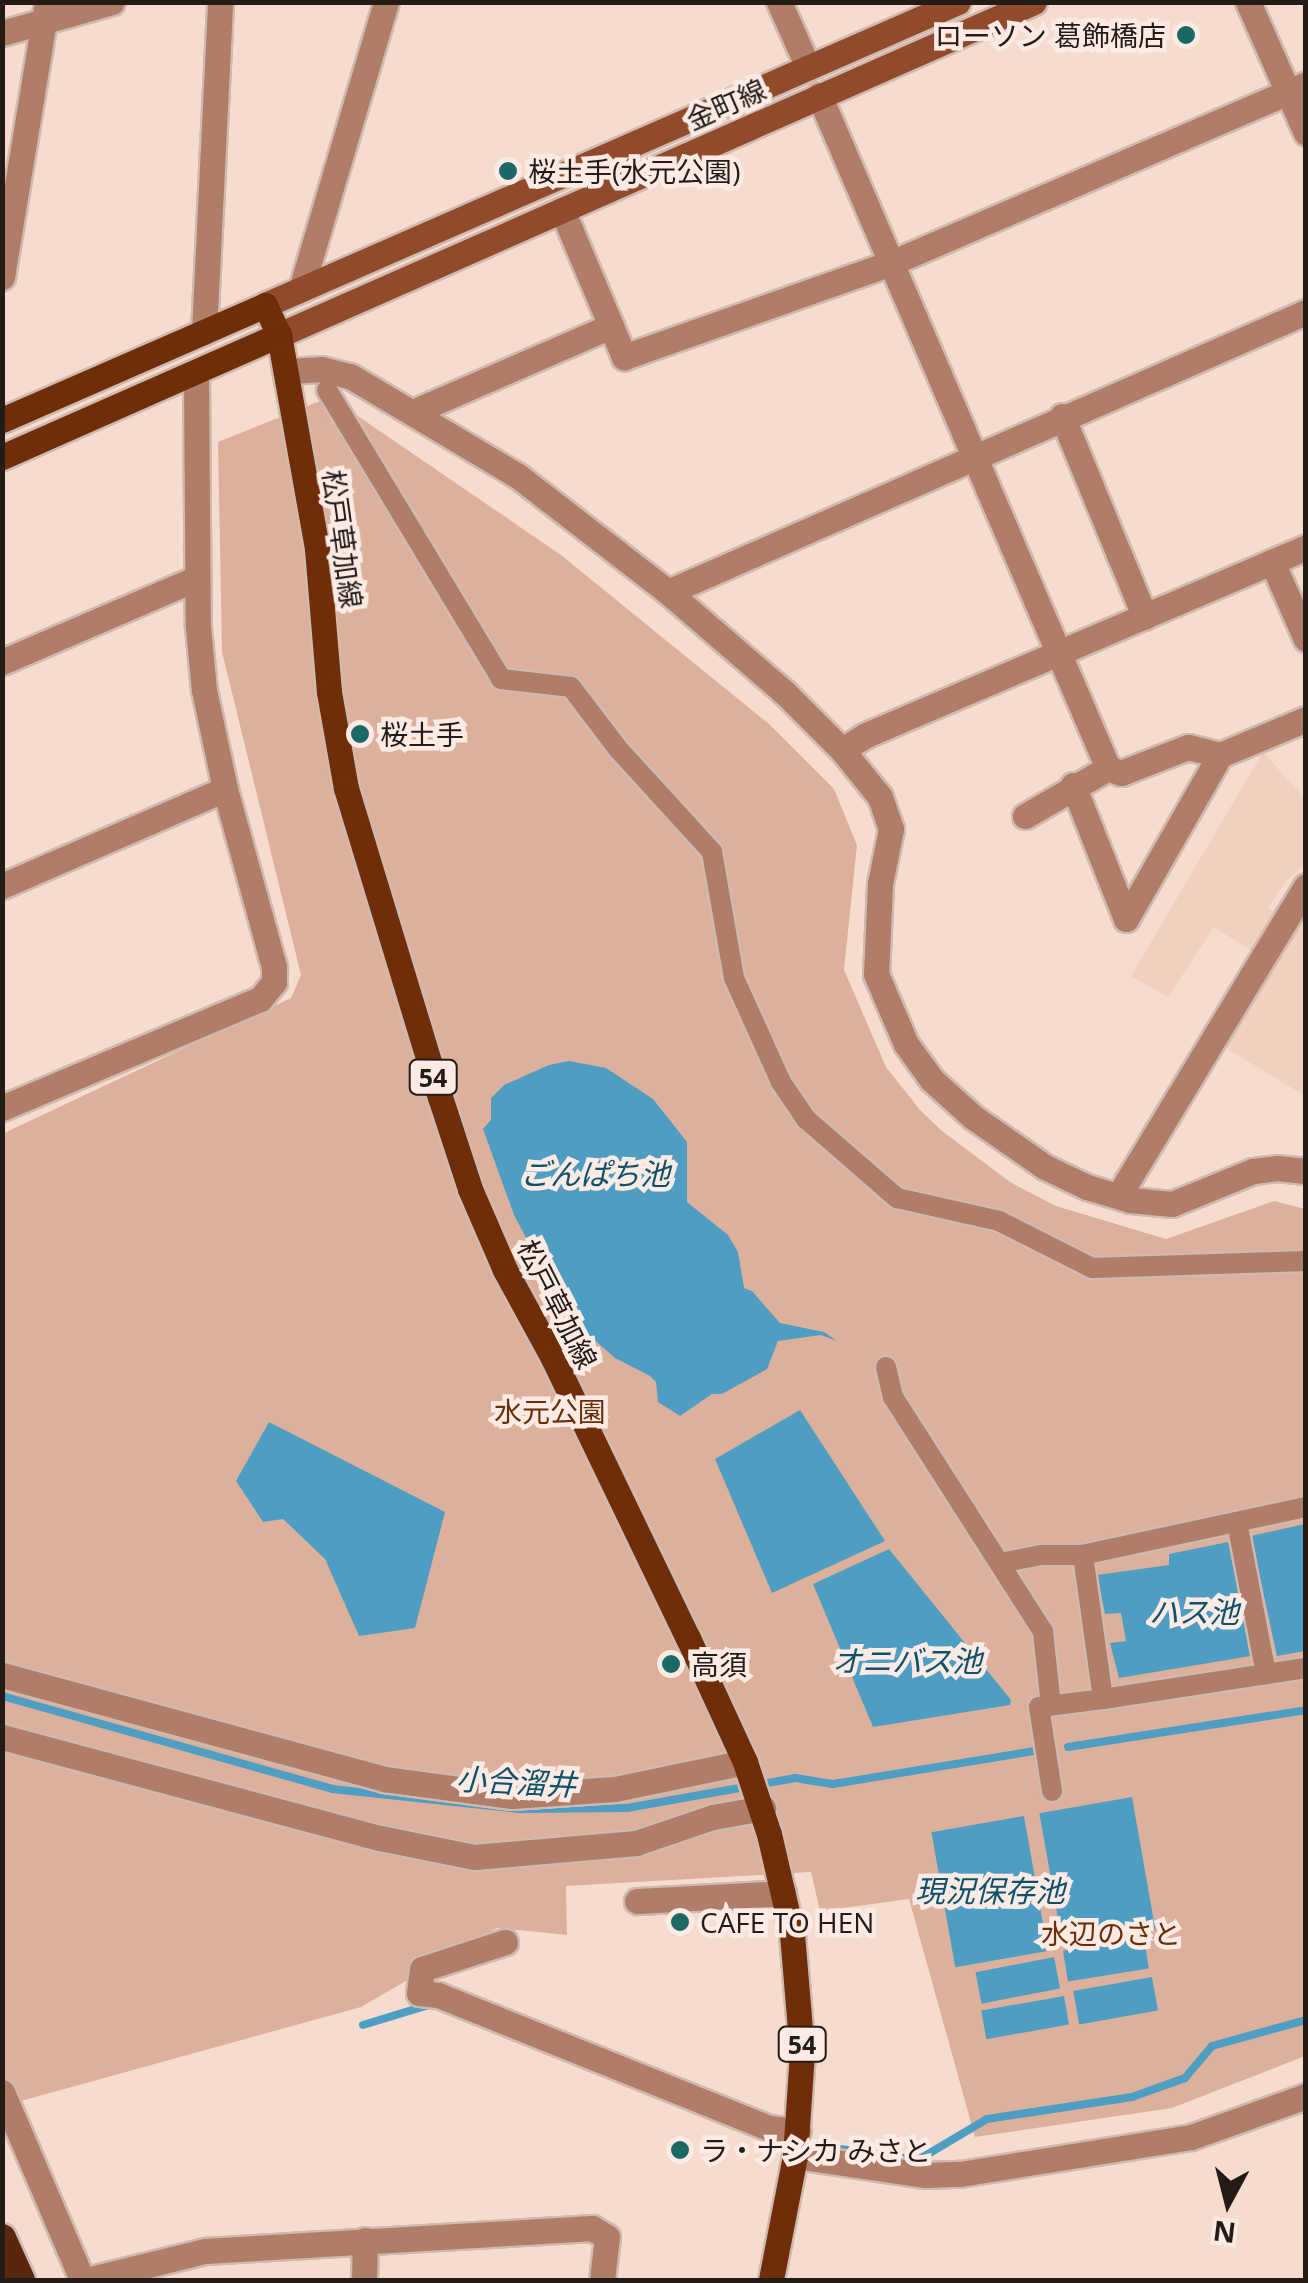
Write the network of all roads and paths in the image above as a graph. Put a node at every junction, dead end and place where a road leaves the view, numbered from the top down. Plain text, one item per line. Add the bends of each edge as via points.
1 (112, 2) edge
2 (220, 2) edge
3 (386, 2) edge
4 (779, 2) edge
5 (958, 2) edge
6 (1034, 2) edge
7 (1248, 2) edge
8 (44, 12) edge
9 (2, 32) edge
10 (808, 67) junction
11 (1297, 88) edge
12 (819, 95) junction
13 (1306, 133) edge
14 (11, 175) edge
15 (562, 210) junction
16 (890, 263) junction
17 (2, 277) edge
18 (301, 289) junction
19 (265, 305) junction
20 (1306, 312) edge
21 (611, 326) junction
22 (204, 332) junction
23 (278, 335) junction
24 (286, 371) junction
25 (196, 372) junction
26 (327, 390) dead end
27 (413, 412) junction
28 (1062, 416) junction
29 (2, 420) edge
30 (975, 453) junction
31 (2, 457) edge
32 (1306, 547) edge
33 (1272, 562) junction
34 (196, 579) junction
35 (668, 592) junction
36 (1145, 617) junction
37 (1306, 638) edge
38 (1059, 654) junction
39 (2, 662) edge
40 (1306, 719) edge
41 (842, 750) junction
42 (1220, 756) junction
43 (1108, 768) junction
44 (1073, 784) junction
45 (226, 789) junction
46 (1025, 816) dead end
47 (2, 886) edge
48 (1306, 886) edge
49 (2, 1108) edge
50 (1306, 1172) edge
51 (1119, 1196) junction
52 (1306, 1261) edge
53 (886, 1367) dead end
54 (1306, 1507) edge
55 (1238, 1522) junction
56 (1083, 1556) junction
57 (1000, 1563) junction
58 (1306, 1668) edge
59 (1266, 1674) junction
60 (2, 1676) edge
61 (1102, 1699) junction
62 (1051, 1706) junction
63 (2, 1737) edge
64 (747, 1765) junction
65 (1052, 1791) dead end
66 (761, 1804) junction
67 (783, 1892) junction
68 (637, 1901) dead end
69 (505, 1942) dead end
70 (2, 2092) edge
71 (1306, 2096) edge
72 (796, 2144) junction
73 (2, 2238) edge
74 (366, 2240) junction
75 (20, 2280) edge
76 (84, 2280) edge
77 (364, 2280) edge
78 (602, 2280) edge
79 (772, 2280) edge

1 - 8 street
2 - 22 street
3 - 18 street
4 - 10 street
5 - 10 main road, 金町線
6 - 12 main road, 金町線
7 - 11 street
8 - 9 street
8 - 14 street
10 - 18 main road, 金町線
11 - 13 street
11 - 16 street
12 - 15 main road, 金町線
12 - 16 street
14 - 17 street
15 - 21 street
15 - 23 main road, 金町線
16 - 21 street via 624,357
16 - 30 street
18 - 19 main road, 金町線
19 - 22 main road
19 - 23 main road, 松戸草加線 / 54
20 - 28 street
21 - 27 street
22 - 29 main road
23 - 24 main road, 松戸草加線 / 54
23 - 25 main road
24 - 27 street via 339,372
24 - 64 main road, 松戸草加線 / 54 via 317,549 346,788 470,1188
25 - 31 main road
25 - 34 street
26 - 52 street via 501,679 571,686 618,750 712,852 734,978 781,1082 806,1120 897,1198 1000,1220 1092,1268
27 - 35 street via 570,513
28 - 30 street
28 - 36 street
30 - 35 street
30 - 38 street
32 - 33 street
33 - 36 street
33 - 37 street
34 - 39 street
34 - 45 street via 204,690
35 - 41 street
36 - 38 street
38 - 41 street
38 - 43 street
40 - 42 street
41 - 51 street via 888,814 876,974 906,1044 932,1080 1009,1145 1087,1187
42 - 43 street via 1188,747 1121,773
42 - 44 street via 1126,918
43 - 44 street
44 - 46 street
45 - 47 street
45 - 49 street via 274,967 267,993
48 - 51 street
50 - 51 street via 1253,1171 1172,1204
53 - 57 street via 892,1397
54 - 55 street
55 - 56 street
55 - 59 street
56 - 57 street
56 - 61 street
57 - 62 street via 1043,1632
58 - 59 street
59 - 61 street
60 - 64 street via 384,1780 512,1796 615,1789
61 - 62 street
62 - 65 street via 1039,1707
63 - 66 street via 474,1858 636,1844
64 - 66 main road, 松戸草加線 / 54
66 - 67 main road, 松戸草加線 / 54
67 - 68 street
67 - 72 main road, 松戸草加線 / 54 via 801,2006
69 - 72 street via 422,1969 419,1993 438,1995
70 - 76 street
71 - 72 street via 1191,2137 960,2174 926,2175
72 - 79 main road, 松戸草加線 / 54
73 - 75 highway
74 - 76 street via 205,2251
74 - 77 street
74 - 78 street via 592,2228 607,2237

